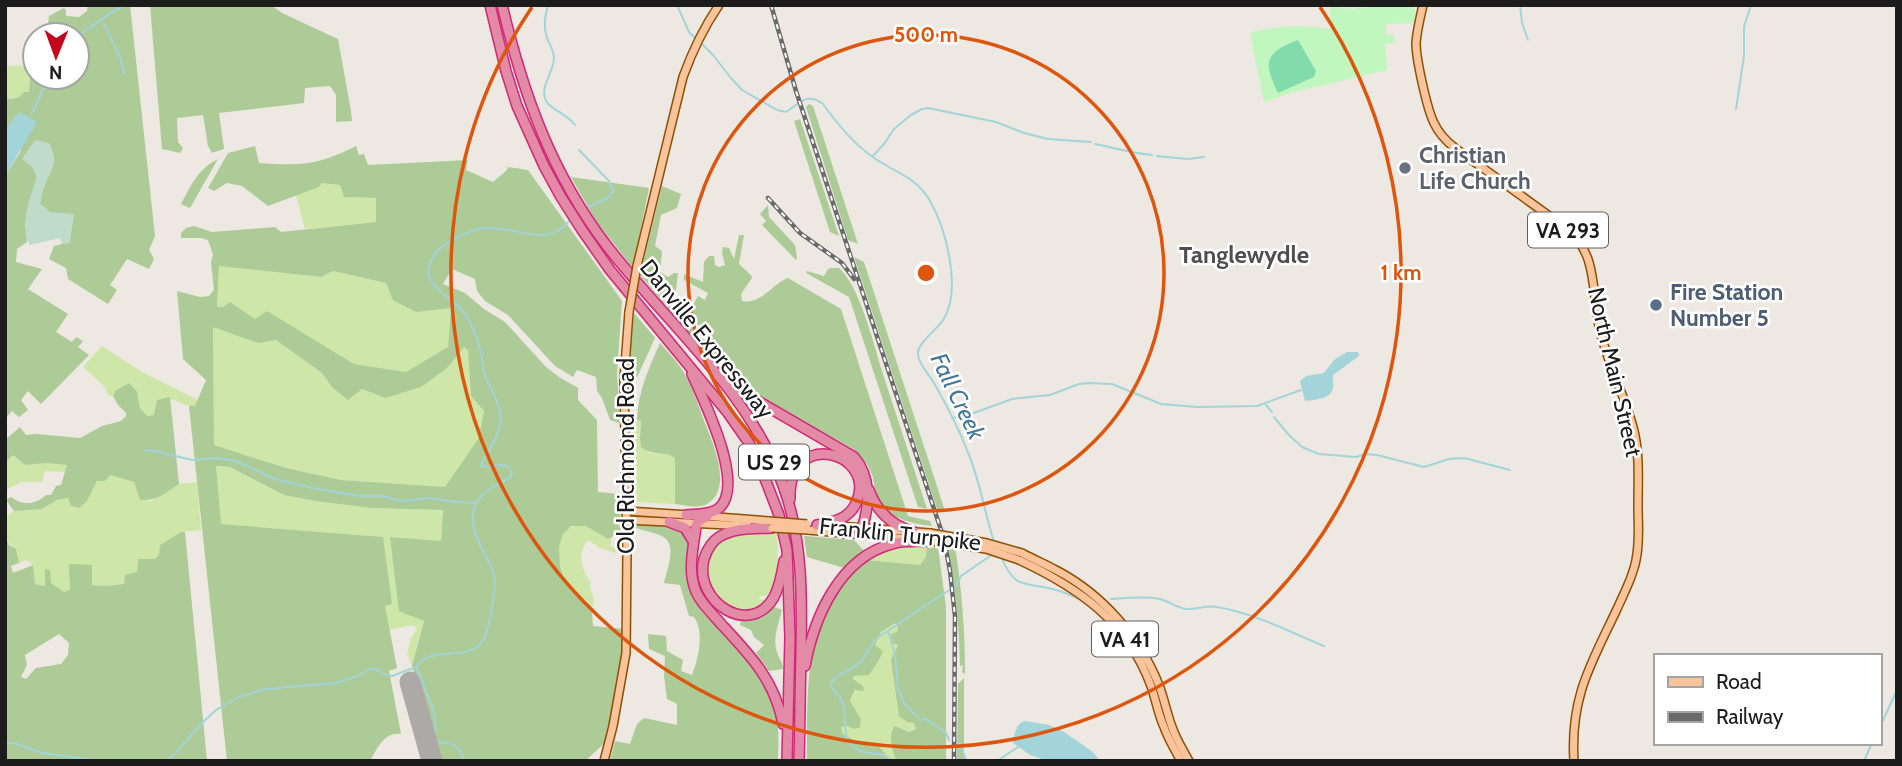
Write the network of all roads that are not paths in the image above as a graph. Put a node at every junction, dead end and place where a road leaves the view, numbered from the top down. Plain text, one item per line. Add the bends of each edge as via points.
1 (489, 5) edge
2 (502, 5) edge
3 (719, 5) edge
4 (1423, 5) edge
5 (699, 355) junction
6 (685, 360) junction
7 (867, 486) junction
8 (627, 515) junction
9 (686, 515) junction
10 (791, 515) junction
11 (706, 517) junction
12 (669, 522) junction
13 (696, 523) junction
14 (771, 524) junction
15 (817, 524) junction
16 (783, 527) junction
17 (807, 527) junction
18 (862, 528) junction
19 (844, 533) junction
20 (914, 533) junction
21 (930, 537) junction
22 (694, 544) junction
23 (1020, 557) junction
24 (800, 702) junction
25 (787, 759) edge
26 (604, 761) edge
27 (799, 761) edge
28 (1181, 761) edge
29 (1189, 761) edge
30 (1574, 761) edge

1 - 6 highway, Danville Expressway / US 29 via 517,106 544,166 610,270
2 - 5 highway, Danville Expressway / US 29 via 520,75 556,165 620,262
3 - 8 main road, Old Richmond Road, bridge via 689,60 676,100 637,266 624,379
4 - 30 main road, North Main Street / VA 293 via 1416,50 1435,125 1447,142 1572,233 1583,246 1603,340 1634,429 1636,561 1582,686 1574,722
5 - 7 highway via 744,393 853,457
5 - 10 highway, Danville Expressway / US 29 via 759,433
6 - 9 highway via 722,446 728,488 716,511
6 - 16 highway, Danville Expressway / US 29 via 755,454
7 - 18 highway
7 - 20 highway via 883,514
8 - 9 main road, Franklin Turnpike / VA 41
8 - 12 main road, Franklin Turnpike / VA 41
8 - 26 main road, Old Richmond Road via 626,653
9 - 11 main road, Franklin Turnpike / VA 41
10 - 15 highway via 794,473 811,457 832,455 851,465 857,474 857,502 837,521
10 - 24 highway, Danville Expressway / US 29 via 801,577
11 - 13 highway
11 - 14 main road, Franklin Turnpike / VA 41
12 - 13 main road, Franklin Turnpike / VA 41
12 - 22 highway via 685,528
13 - 14 main road, Franklin Turnpike / VA 41
13 - 22 highway
14 - 16 highway via 734,531 710,545 703,578 720,607 734,614 750,614 773,599 782,571
14 - 17 main road, Franklin Turnpike / VA 41, bridge
15 - 17 main road, Franklin Turnpike / VA 41
15 - 18 main road, Franklin Turnpike / VA 41
16 - 25 highway, Danville Expressway / US 29 via 789,584
17 - 19 main road, Franklin Turnpike / VA 41
18 - 19 highway
18 - 20 main road, Franklin Turnpike / VA 41
19 - 21 main road, Franklin Turnpike / VA 41
20 - 21 main road, Franklin Turnpike / VA 41
21 - 23 main road, Franklin Turnpike / VA 41, bridge via 987,542
21 - 24 highway via 883,547 842,578 813,632
22 - 25 highway via 696,592 771,685 782,719
23 - 28 main road, Franklin Turnpike / VA 41 via 1082,595 1118,628 1141,664
23 - 29 main road, Franklin Turnpike via 1058,570 1112,612 1147,660
24 - 27 highway, Danville Expressway / US 29

